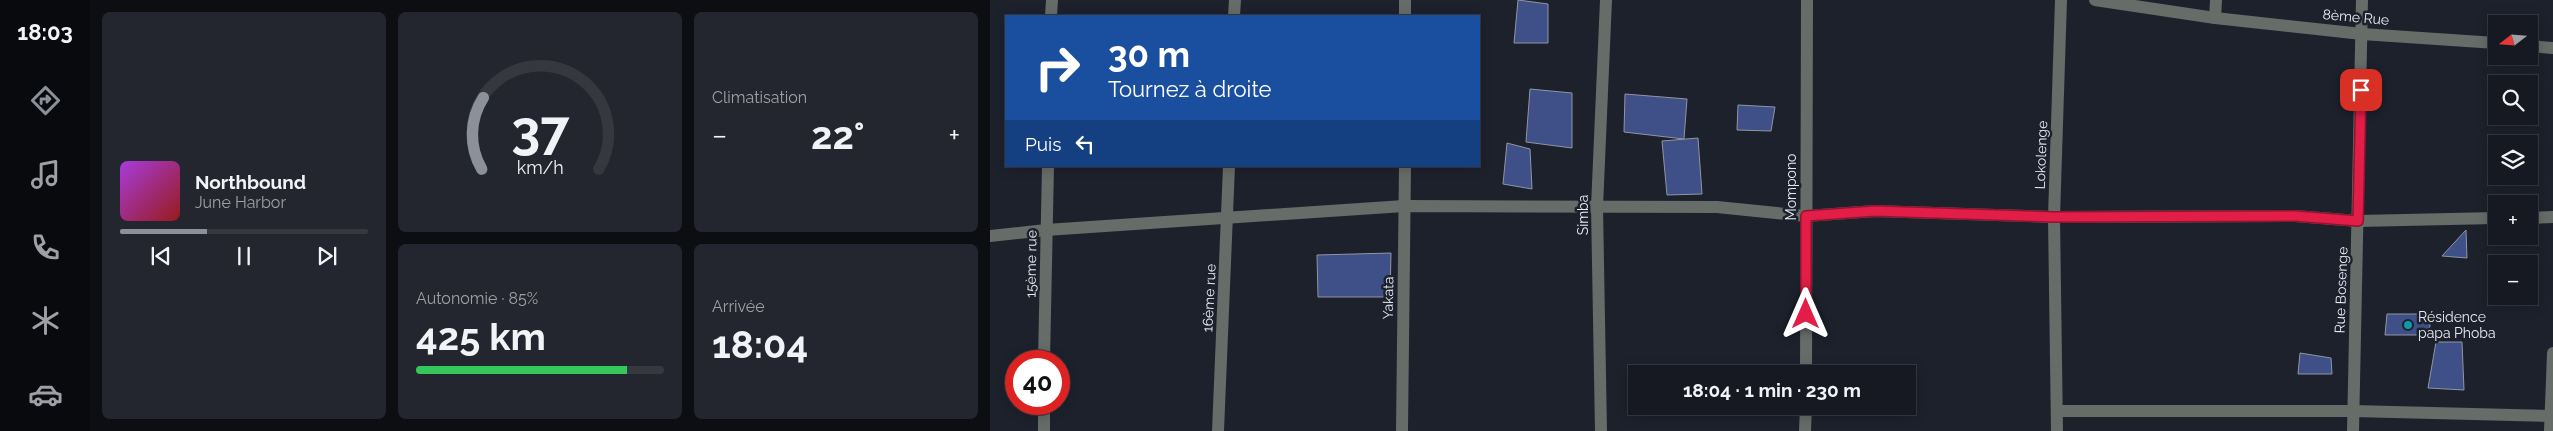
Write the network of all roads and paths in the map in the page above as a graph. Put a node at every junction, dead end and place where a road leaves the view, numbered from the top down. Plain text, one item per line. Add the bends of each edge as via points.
1 (1052, 0) edge
2 (1235, 0) edge
3 (1405, 0) edge
4 (1606, 0) edge
5 (1807, 0) edge
6 (2060, 0) edge
7 (2095, 0) edge
8 (2216, 0) edge
9 (2362, 0) edge
10 (1051, 15) edge
11 (1234, 15) edge
12 (1405, 15) edge
13 (2215, 18) junction
14 (2362, 34) junction
15 (2488, 42) edge
16 (2538, 47) edge
17 (2553, 48) edge
18 (1048, 167) edge
19 (1229, 167) edge
20 (1405, 167) edge
21 (1404, 206) junction
22 (1598, 206) junction
23 (1806, 216) junction
24 (2054, 217) junction
25 (2553, 217) edge
26 (2488, 218) edge
27 (2538, 218) edge
28 (1228, 219) junction
29 (2358, 221) junction
30 (1046, 230) junction
31 (990, 236) edge
32 (1044, 350) edge
33 (2553, 353) edge
34 (1806, 365) edge
35 (2057, 411) junction
36 (2353, 411) junction
37 (1044, 415) edge
38 (1806, 415) edge
39 (2552, 416) edge
40 (1044, 431) edge
41 (1218, 431) edge
42 (1402, 431) edge
43 (1601, 431) edge
44 (1805, 431) edge
45 (2057, 431) edge
46 (2353, 431) edge
47 (2550, 431) edge

1 - 10 street
2 - 11 street
3 - 12 street
4 - 22 street, Simba
5 - 23 street, Mompono
6 - 24 street, Lokolenge
7 - 13 street, 8ème Rue
8 - 13 street
9 - 14 street, Rue Bosenge
13 - 14 street, 8ème Rue
14 - 15 street, 8ème Rue
14 - 29 street, Rue Bosenge
16 - 17 street
18 - 30 street, 15ème rue
19 - 28 street, 16ème rue
20 - 21 street, Yakata
21 - 22 street
21 - 28 street
21 - 42 street, Yakata
22 - 23 street via 1718,207
22 - 43 street, Simba
23 - 24 street via 1875,211
23 - 34 street, Mompono
24 - 29 street via 2295,216
24 - 35 street, Lokolenge
25 - 27 street
26 - 29 street
28 - 30 street
28 - 41 street, 16ème rue
29 - 36 street, Rue Bosenge
30 - 31 street
30 - 32 street, 15ème rue
33 - 39 street
35 - 36 street
35 - 45 street, Lokolenge
36 - 39 street
36 - 46 street, Rue Bosenge
37 - 40 street
38 - 44 street
39 - 47 street

